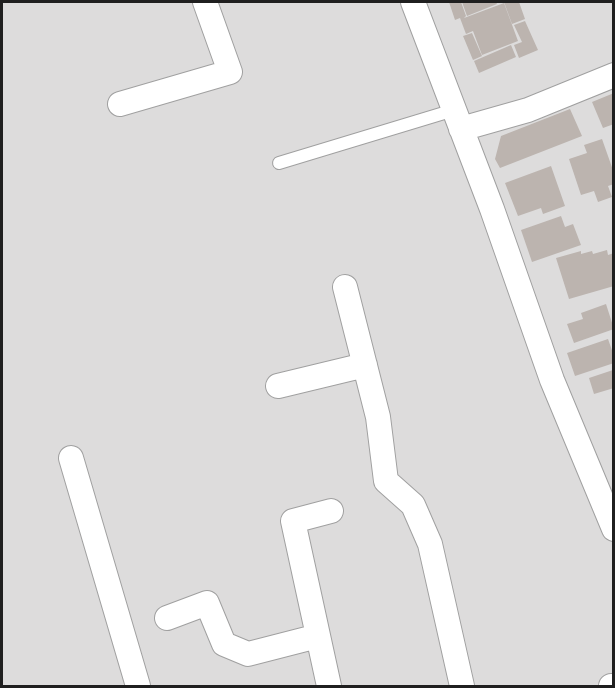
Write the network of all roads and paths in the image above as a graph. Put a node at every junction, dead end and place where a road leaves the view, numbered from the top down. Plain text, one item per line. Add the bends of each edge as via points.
1 (205, 2) edge
2 (412, 2) edge
3 (614, 75) edge
4 (120, 104) dead end
5 (457, 120) junction
6 (279, 163) dead end
7 (345, 287) dead end
8 (365, 365) junction
9 (278, 386) dead end
10 (70, 458) dead end
11 (330, 511) dead end
12 (614, 529) edge
13 (167, 618) dead end
14 (318, 636) junction
15 (138, 687) edge
16 (329, 687) edge
17 (462, 687) edge

1 - 4 street via 230,72
2 - 5 street
3 - 5 street via 528,110
5 - 6 lane
5 - 12 street via 552,380
7 - 8 street
8 - 9 street
8 - 17 street via 378,417 386,481 412,506 430,544
10 - 15 street
11 - 14 street via 293,521
13 - 14 street via 207,603 224,644 248,654
14 - 16 street

